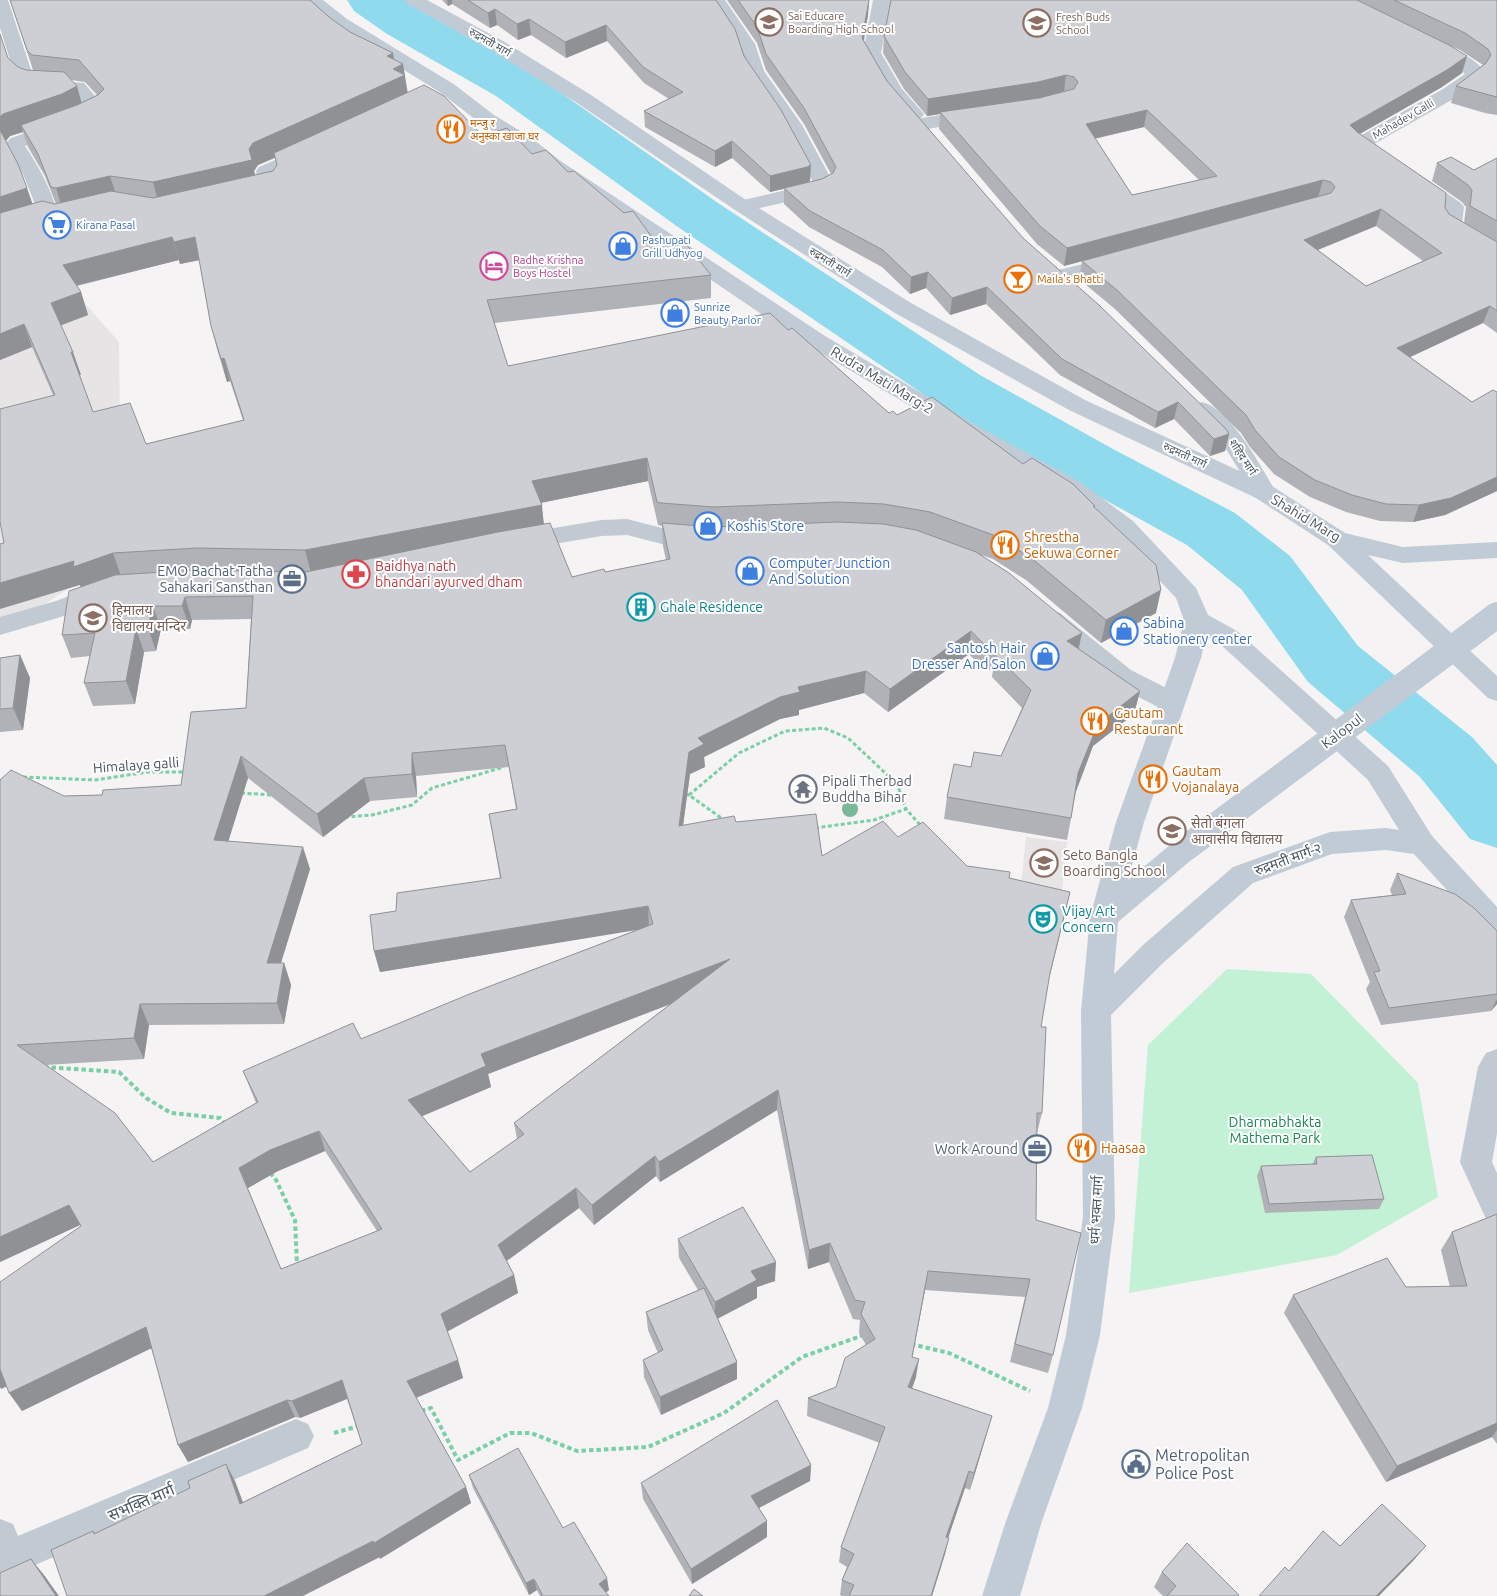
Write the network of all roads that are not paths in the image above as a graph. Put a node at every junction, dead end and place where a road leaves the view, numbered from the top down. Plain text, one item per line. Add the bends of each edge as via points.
1 (312, 0) edge
2 (414, 0) edge
3 (716, 0) edge
4 (882, 0) edge
5 (0, 2) edge
6 (1415, 39) edge
7 (998, 112) edge
8 (326, 144) edge
9 (230, 197) edge
10 (742, 206) junction
11 (88, 212) edge
12 (1497, 253) edge
13 (1138, 256) edge
14 (1062, 276) edge
15 (1190, 398) edge
16 (1264, 492) junction
17 (1337, 539) junction
18 (723, 540) edge
19 (492, 547) edge
20 (1497, 550) edge
21 (121, 588) edge
22 (1037, 606) edge
23 (1497, 615) edge
24 (1197, 620) junction
25 (0, 626) edge
26 (1497, 691) edge
27 (1171, 702) junction
28 (1422, 844) junction
29 (1104, 917) junction
30 (1497, 926) edge
31 (1096, 1011) junction
32 (1497, 1062) edge
33 (1497, 1209) edge
34 (296, 1436) road end
35 (0, 1537) edge
36 (1001, 1596) edge

1 - 24 street, Rudra Mati Marg-2 via 439,93 523,141 643,226 817,341 1072,488 1124,527 1161,564 1187,594
2 - 10 street, रुद्रमती मार्ग via 496,44 584,99
3 - 10 street via 746,44 755,71 792,125 824,184 814,190
4 - 7 street via 872,53 894,92 928,131
5 - 11 street via 23,75 34,84 77,87 98,111 14,145 42,193 40,218 62,219
6 - 12 street, Mahadev Galli via 1452,56 1475,71 1474,76 1360,144 1454,207 1451,226
8 - 9 street via 266,171 270,188
10 - 16 street, रुद्रमती मार्ग via 903,308 1013,370 1077,405
13 - 14 street
15 - 16 street, शहिद मार्ग via 1232,439
16 - 17 street, Shahid Marg
17 - 20 street, Shahid Marg via 1403,555
17 - 26 street
18 - 19 street via 602,528
21 - 25 street
22 - 27 street via 1122,678
23 - 29 street, Kalopul, bridge via 1186,848
24 - 27 street via 1188,658
24 - 28 street via 1228,637 1378,773
27 - 29 street via 1130,822
28 - 30 street
28 - 31 street, रुद्रमती मार्ग-२ via 1386,839 1330,843 1243,875
29 - 31 street, धर्म भक्त मार्ग
31 - 36 street, धर्म भक्त मार्ग via 1099,1217 1083,1335 1065,1408
32 - 33 street via 1493,1067 1476,1162
34 - 35 street, सभक्ति मार्ग via 7,1559

